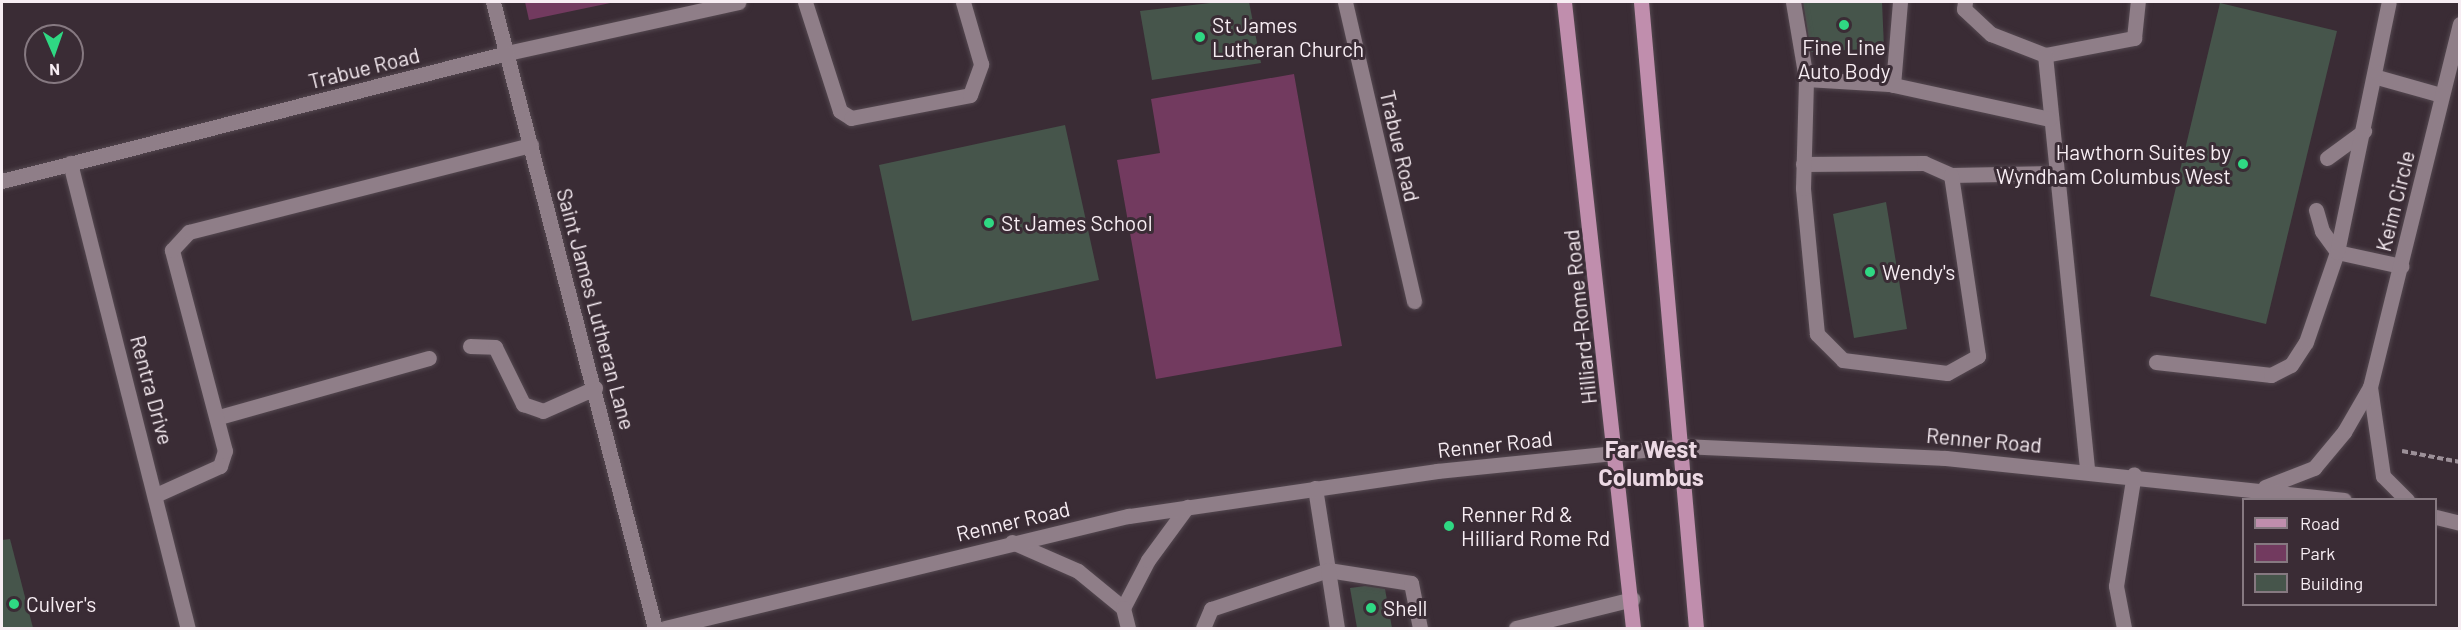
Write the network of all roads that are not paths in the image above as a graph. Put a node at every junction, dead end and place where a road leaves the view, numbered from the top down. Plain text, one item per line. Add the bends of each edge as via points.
1 (494, 2) edge
2 (738, 2) edge
3 (806, 2) edge
4 (963, 2) edge
5 (1345, 2) edge
6 (1564, 2) edge
7 (1641, 2) edge
8 (1793, 2) edge
9 (1900, 2) edge
10 (1965, 2) edge
11 (2138, 2) edge
12 (2389, 2) edge
13 (2460, 24) edge
14 (507, 53) junction
15 (2045, 55) junction
16 (2377, 77) junction
17 (1806, 79) junction
18 (1893, 85) junction
19 (2441, 95) junction
20 (2049, 119) junction
21 (2364, 131) junction
22 (531, 145) junction
23 (2327, 158) dead end
24 (70, 164) junction
25 (1803, 164) junction
26 (2054, 173) junction
27 (1951, 175) junction
28 (2, 181) edge
29 (2316, 210) dead end
30 (2337, 252) junction
31 (2400, 266) junction
32 (1414, 301) dead end
33 (470, 346) dead end
34 (429, 358) dead end
35 (2156, 362) dead end
36 (2370, 387) junction
37 (595, 388) junction
38 (219, 417) junction
39 (1682, 446) junction
40 (1616, 452) junction
41 (2087, 470) junction
42 (2134, 474) junction
43 (1315, 488) junction
44 (2262, 488) junction
45 (158, 494) junction
46 (2330, 498) edge
47 (2405, 498) edge
48 (1187, 507) junction
49 (2437, 517) edge
50 (2460, 523) edge
51 (1012, 542) junction
52 (1328, 570) junction
53 (1632, 599) junction
54 (1123, 608) junction
55 (188, 628) edge
56 (656, 628) edge
57 (664, 628) edge
58 (1128, 628) edge
59 (1203, 628) edge
60 (1337, 628) edge
61 (1420, 628) edge
62 (1516, 628) edge
63 (1634, 628) edge
64 (1696, 628) edge
65 (2124, 628) edge

1 - 14 street, Saint James Lutheran Lane
2 - 14 street, Trabue Road
3 - 4 street via 840,111 851,118 970,94 981,64
5 - 32 street, Trabue Road
6 - 40 main road, Hilliard-Rome Road
7 - 39 main road
8 - 17 street
9 - 18 street
10 - 15 street via 1964,9 1991,34
11 - 15 street via 2134,38
12 - 16 street
13 - 19 street, Keim Circle
14 - 22 street, Saint James Lutheran Lane
14 - 24 street, Trabue Road
15 - 20 street
16 - 19 street
16 - 21 street
17 - 18 street
17 - 25 street
18 - 20 street
19 - 31 street, Keim Circle
20 - 26 street
21 - 23 street
21 - 30 street
22 - 37 street, Saint James Lutheran Lane
22 - 38 street via 189,232 172,250
24 - 28 street, Trabue Road
24 - 45 street, Rentra Drive
25 - 27 street via 1924,163
25 - 27 street via 1816,334 1843,360 1947,373 1978,356
26 - 27 street
26 - 41 street
29 - 30 street
30 - 31 street
30 - 35 street via 2306,342 2290,365 2271,375 2252,375
31 - 36 street, Keim Circle
33 - 37 street via 495,347 523,404 543,411
34 - 38 street
36 - 44 street via 2344,432 2314,468
36 - 47 street via 2383,476
37 - 56 street, Saint James Lutheran Lane
38 - 45 street via 225,451 220,466
39 - 40 street, Renner Road
39 - 41 street, Renner Road via 1847,451
39 - 64 main road
40 - 43 street, Renner Road
40 - 53 main road, Hilliard-Rome Road
41 - 42 street, Renner Road
42 - 44 street, Renner Road
42 - 65 street via 2116,586
43 - 48 street, Renner Road
43 - 52 street
44 - 46 street, Renner Road
45 - 55 street, Rentra Drive
48 - 51 street, Renner Road
48 - 54 street via 1148,560
49 - 50 street
51 - 54 street via 1078,571
51 - 57 street, Renner Road
52 - 59 street via 1211,609
52 - 60 street
52 - 61 street via 1411,584
53 - 62 street
53 - 63 main road, Hilliard-Rome Road
54 - 58 street

